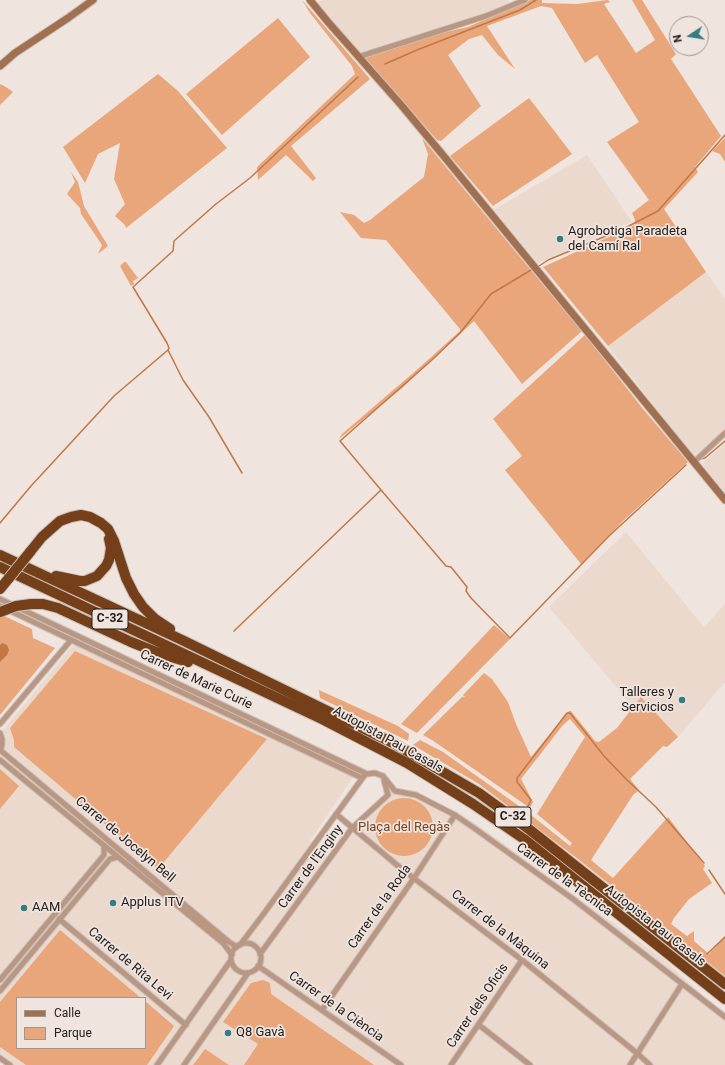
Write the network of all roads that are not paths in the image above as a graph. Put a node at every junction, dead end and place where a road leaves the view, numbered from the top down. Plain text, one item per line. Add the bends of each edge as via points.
1 (93, 0) edge
2 (310, 0) edge
3 (525, 0) edge
4 (358, 57) junction
5 (0, 66) edge
6 (725, 433) edge
7 (694, 462) junction
8 (725, 500) edge
9 (95, 520) junction
10 (0, 555) edge
11 (0, 567) edge
12 (28, 568) junction
13 (0, 590) edge
14 (0, 599) edge
15 (0, 606) edge
16 (0, 612) edge
17 (71, 640) junction
18 (182, 640) junction
19 (220, 672) junction
20 (0, 724) edge
21 (0, 733) edge
22 (0, 751) edge
23 (0, 760) edge
24 (367, 774) junction
25 (383, 776) junction
26 (362, 778) junction
27 (336, 814) junction
28 (455, 815) junction
29 (352, 828) junction
30 (104, 845) junction
31 (118, 857) junction
32 (414, 878) junction
33 (60, 919) junction
34 (239, 946) junction
35 (260, 954) junction
36 (231, 958) junction
37 (522, 960) junction
38 (258, 966) junction
39 (248, 973) junction
40 (0, 980) edge
41 (682, 984) junction
42 (725, 984) edge
43 (0, 991) edge
44 (725, 999) edge
45 (322, 1010) junction
46 (725, 1017) edge
47 (186, 1025) junction
48 (479, 1025) junction
49 (638, 1054) junction
50 (0, 1058) edge
51 (10, 1065) edge
52 (157, 1065) edge
53 (184, 1065) edge
54 (401, 1065) edge
55 (452, 1065) edge
56 (530, 1065) edge
57 (630, 1065) edge
58 (650, 1065) edge

1 - 5 main road
2 - 4 main road
3 - 4 street via 486,16
4 - 7 main road via 402,106
6 - 7 street
7 - 8 main road
9 - 12 highway via 106,533 110,548 106,566 97,576 85,581 74,581
9 - 13 highway, bridge via 81,515 60,521 42,537
9 - 18 highway via 105,526 111,535 126,578 143,607
10 - 12 highway, Autopista Pau Casals / C-32
11 - 19 highway, Autopista Pau Casals / C-32
12 - 18 highway, Autopista Pau Casals / C-32
14 - 24 street, Carrer de Marie Curie
15 - 17 street, Carrer de Marie Curie
16 - 19 highway, bridge via 30,604 58,608 161,654
17 - 20 street
17 - 26 street, Carrer de Marie Curie
18 - 42 highway, Autopista Pau Casals / C-32 via 393,743 479,793 530,830
19 - 44 highway, Autopista Pau Casals / C-32 via 401,759 473,804 524,839
21 - 22 street
22 - 34 street, Carrer de Jocelyn Bell via 229,942
23 - 30 street, Carrer de Jocelyn Bell
24 - 25 street, Carrer de Marie Curie
24 - 26 street, Carrer de l'Enginy
25 - 28 street, Carrer de la Tècnica via 396,790 416,795
25 - 29 street, Carrer de l'Enginy via 388,795
26 - 27 street, Carrer de l'Enginy
27 - 29 street, Carrer de la Màquina
27 - 34 street, Carrer de l'Enginy
28 - 32 street, Carrer de la Roda
28 - 41 street, Carrer de la Tècnica via 573,899
29 - 32 street, Carrer de la Màquina
29 - 35 street, Carrer de l'Enginy
30 - 31 street, Carrer de Jocelyn Bell
30 - 40 street via 104,855
31 - 33 street via 110,859
31 - 36 street, Carrer de Jocelyn Bell via 223,943
32 - 37 street, Carrer de la Màquina
32 - 45 street, Carrer de la Roda
33 - 43 street
33 - 47 street, Carrer de Rita Levi
34 - 35 street via 253,946
34 - 36 street
35 - 38 street
36 - 39 street via 238,971
36 - 47 street
37 - 48 street, Carrer dels Oficis
37 - 49 street, Carrer de la Màquina
38 - 39 street
38 - 45 street, Carrer de la Ciència
39 - 53 street
41 - 46 street, Carrer de la Tècnica
41 - 49 street
45 - 54 street, Carrer de la Ciència
47 - 52 street
48 - 55 street, Carrer dels Oficis
48 - 56 street
49 - 57 street
49 - 58 street, Carrer de la Màquina
50 - 51 street

